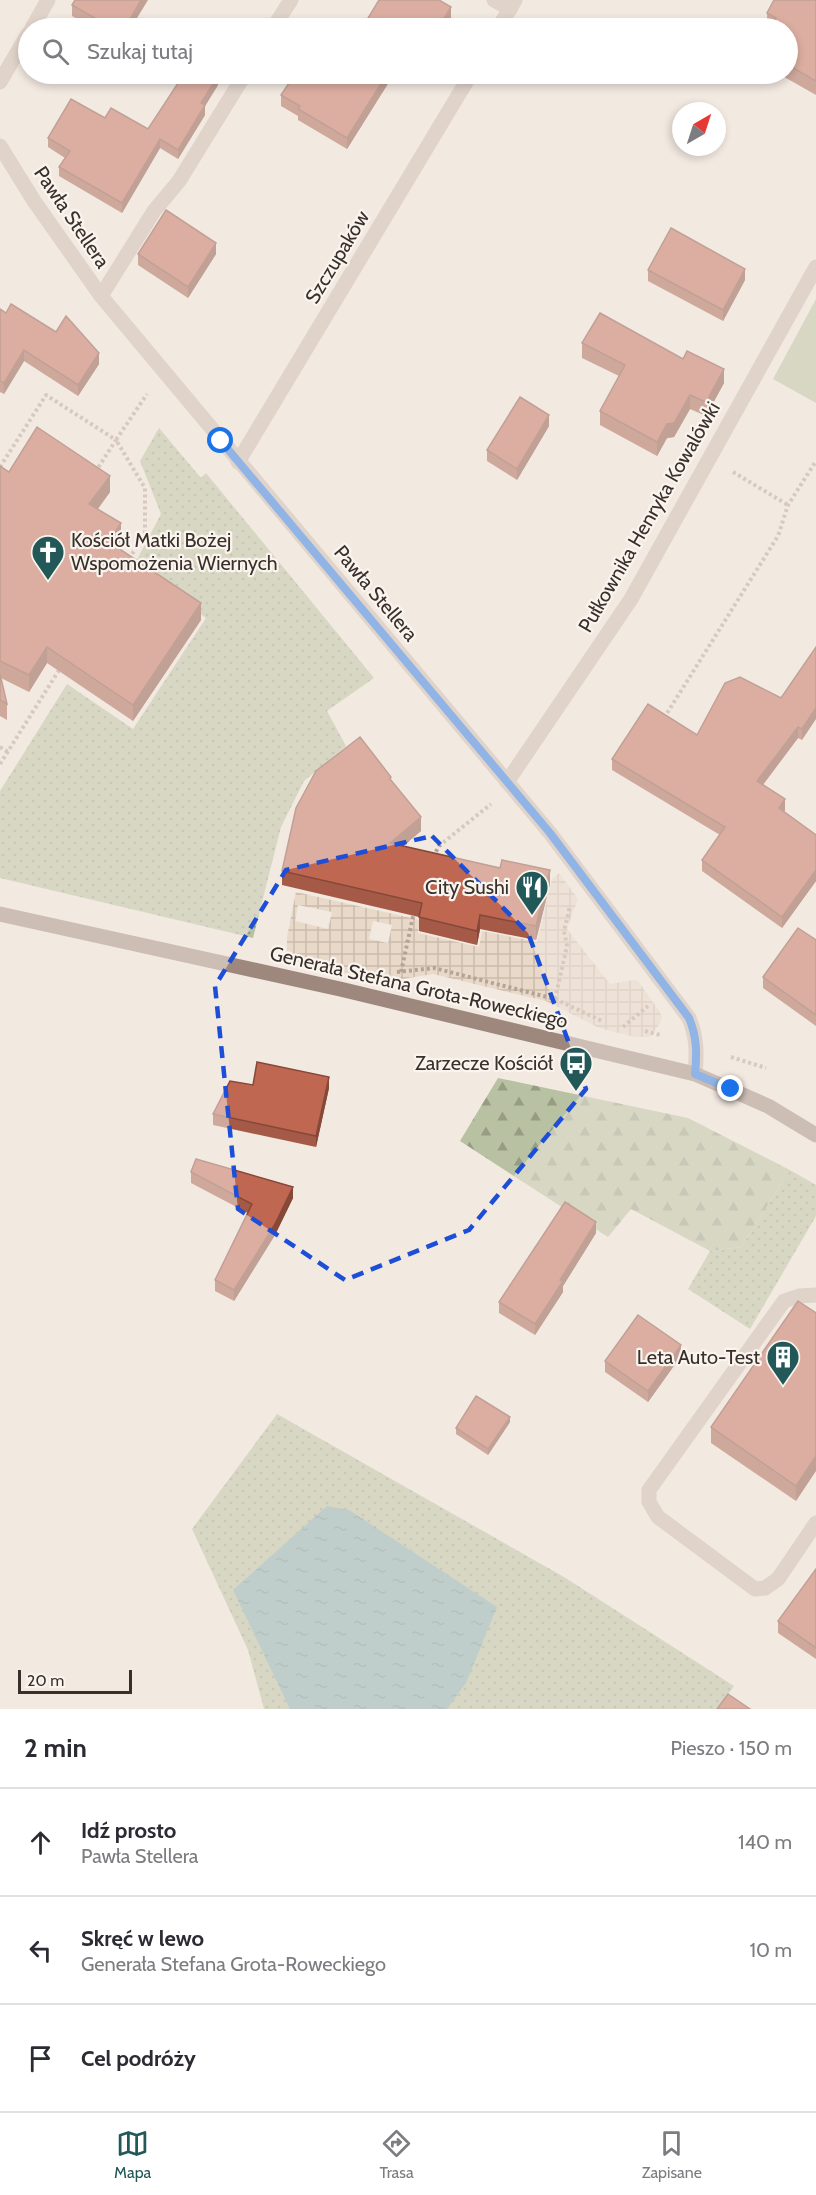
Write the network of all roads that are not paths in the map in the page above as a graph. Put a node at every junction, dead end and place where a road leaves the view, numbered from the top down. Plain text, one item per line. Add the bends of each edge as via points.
1 (48, 0) edge
2 (291, 0) edge
3 (494, 0) edge
4 (512, 5) edge
5 (38, 18) edge
6 (279, 18) edge
7 (504, 18) edge
8 (18, 51) edge
9 (0, 82) edge
10 (239, 84) edge
11 (465, 84) edge
12 (0, 146) edge
13 (816, 267) edge
14 (101, 296) junction
15 (238, 462) junction
16 (507, 782) junction
17 (0, 914) edge
18 (695, 1074) junction
19 (816, 1135) edge
20 (816, 1295) edge
21 (816, 1523) edge

1 - 5 street
2 - 6 street
3 - 4 street
4 - 7 street
8 - 9 street
10 - 14 street
11 - 15 street, Szczupaków
12 - 14 street, Pawła Stellera
13 - 16 street, Pułkownika Henryka Kowalówki via 631,599
14 - 15 street, Pawła Stellera
15 - 16 street, Pawła Stellera
16 - 18 street, Pawła Stellera via 689,1018 697,1047
17 - 18 street, Generała Stefana Grota-Roweckiego via 375,997
18 - 19 street, Generała Stefana Grota-Roweckiego via 768,1106
20 - 21 street via 784,1301 649,1490 649,1502 658,1517 755,1588 765,1588 778,1579

